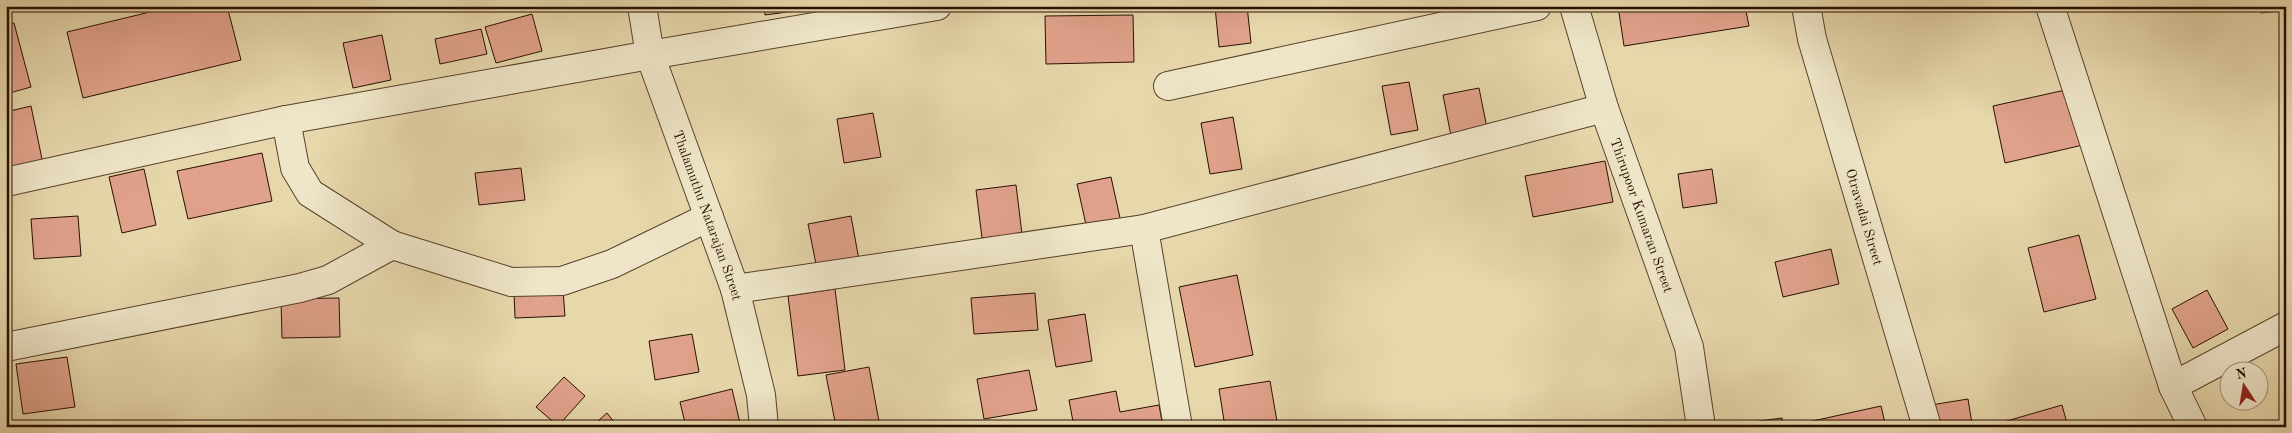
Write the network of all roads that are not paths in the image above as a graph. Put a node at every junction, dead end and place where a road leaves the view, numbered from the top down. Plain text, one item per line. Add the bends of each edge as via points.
1 (642, 6) edge
2 (937, 6) edge
3 (1537, 6) edge
4 (1574, 6) edge
5 (1806, 6) edge
6 (2050, 6) edge
7 (650, 55) junction
8 (1168, 86) dead end
9 (1604, 108) junction
10 (286, 120) junction
11 (6, 182) edge
12 (709, 217) junction
13 (1144, 229) junction
14 (392, 245) junction
15 (734, 288) junction
16 (2286, 326) edge
17 (6, 347) edge
18 (2173, 386) junction
19 (764, 427) edge
20 (1178, 427) edge
21 (1701, 427) edge
22 (1927, 427) edge
23 (2193, 427) edge

1 - 7 street, Thalamuthu Natarajan Street
2 - 7 street
3 - 8 street
4 - 9 street, Thirupoor Kumaran Street
5 - 22 street, Otravadai Street via 1812,39
6 - 18 street
7 - 10 street
7 - 12 street, Thalamuthu Natarajan Street
9 - 13 street
9 - 21 street, Thirupoor Kumaran Street via 1689,347
10 - 11 street
10 - 14 street via 295,168 310,193
12 - 14 street via 612,264 562,281 510,282
12 - 15 street, Thalamuthu Natarajan Street
13 - 15 street
13 - 20 street
14 - 17 street via 328,280 300,288
15 - 19 street, Thalamuthu Natarajan Street via 761,395
16 - 18 street
18 - 23 street

